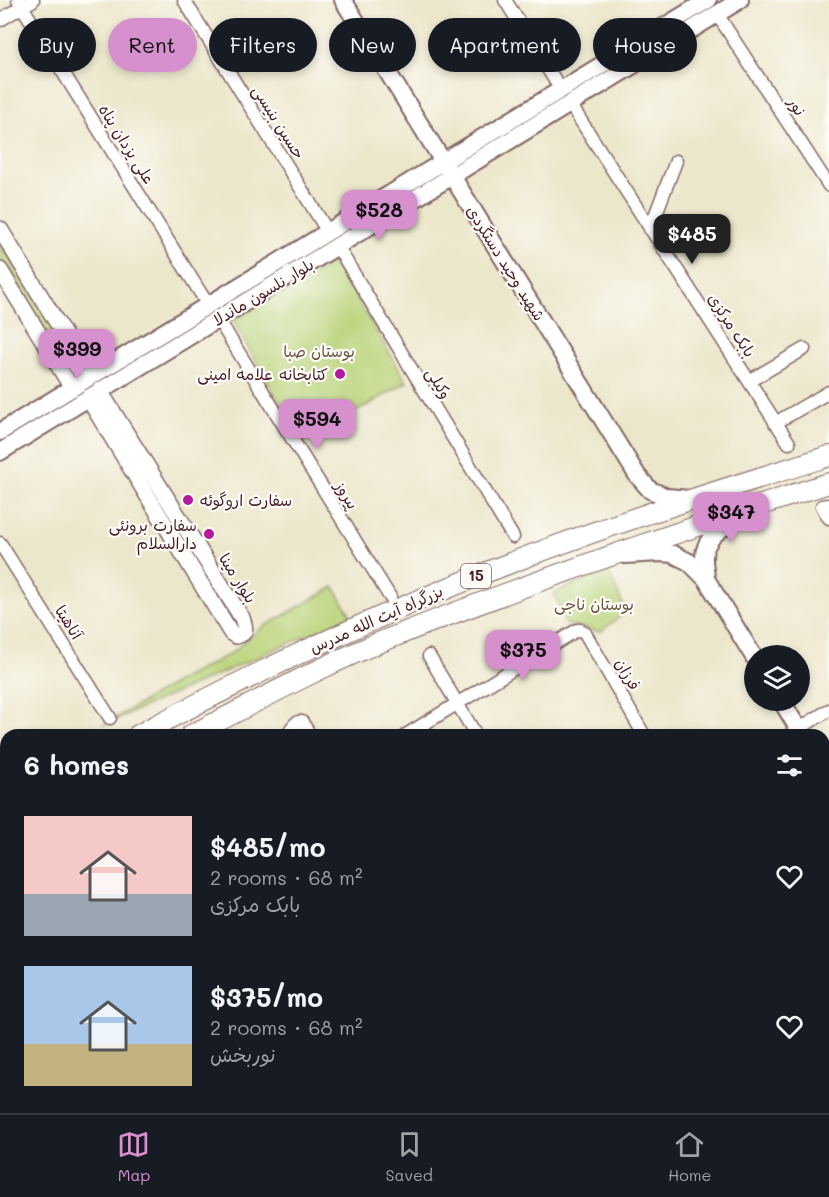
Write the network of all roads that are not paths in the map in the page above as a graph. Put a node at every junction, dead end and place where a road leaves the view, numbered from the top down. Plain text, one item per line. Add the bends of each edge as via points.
1 (184, 0) edge
2 (343, 0) edge
3 (505, 0) edge
4 (740, 0) edge
5 (24, 2) edge
6 (690, 4) edge
7 (712, 7) edge
8 (0, 20) edge
9 (565, 97) junction
10 (676, 161) dead end
11 (447, 169) junction
12 (829, 186) edge
13 (0, 229) edge
14 (650, 229) junction
15 (333, 239) junction
16 (0, 270) edge
17 (213, 312) junction
18 (804, 349) dead end
19 (78, 357) junction
20 (59, 368) junction
21 (749, 381) junction
22 (72, 388) junction
23 (829, 392) edge
24 (96, 396) junction
25 (775, 423) junction
26 (0, 432) edge
27 (789, 443) dead end
28 (0, 452) edge
29 (829, 456) edge
30 (829, 483) edge
31 (689, 499) junction
32 (829, 505) edge
33 (751, 508) junction
34 (829, 518) edge
35 (513, 537) dead end
36 (0, 543) edge
37 (606, 556) junction
38 (706, 579) junction
39 (390, 597) dead end
40 (747, 645) edge
41 (429, 656) dead end
42 (457, 704) junction
43 (829, 710) edge
44 (786, 711) edge
45 (110, 718) dead end
46 (150, 729) edge
47 (203, 729) edge
48 (416, 729) edge
49 (472, 729) edge
50 (641, 729) edge
51 (795, 729) edge
52 (803, 729) edge

1 - 15 street, حسین بنیسی
2 - 11 main road, شهید وحید دستگردی
3 - 9 street, بابک مرکزی
4 - 7 main road, بلوار نلسون ماندلا
5 - 8 street
5 - 17 street, علی یزدان پناه
6 - 7 main road, بلوار نلسون ماندلا
6 - 9 main road, بلوار نلسون ماندلا
7 - 9 main road, بلوار نلسون ماندلا
7 - 12 street, نور
9 - 11 main road, بلوار نلسون ماندلا
9 - 14 street, بابک مرکزی
10 - 14 street
11 - 15 main road, بلوار نلسون ماندلا
11 - 31 main road, شهید وحید دستگردی via 637,475 650,490
13 - 19 street
14 - 21 street, بابک مرکزی
15 - 17 main road, بلوار نلسون ماندلا
15 - 35 street, وكيلی
16 - 20 street
17 - 24 main road, بلوار نلسون ماندلا via 160,345
17 - 39 street, پیروز
18 - 21 street
19 - 20 street via 69,366
19 - 24 street
20 - 22 street
21 - 25 street, بابک مرکزی
22 - 24 main road, بلوار نلسون ماندلا
22 - 26 main road, بلوار نلسون ماندلا
23 - 25 street
24 - 24 street, بلوار مینا via 231,633 241,635 246,628 242,618
24 - 28 main road, بلوار نلسون ماندلا
25 - 27 street, بابک مرکزی
29 - 31 highway, بزرگراه آیت الله مدرس / 15
30 - 33 highway, بزرگراه آیت الله مدرس / 15
31 - 46 highway, بزرگراه آیت الله مدرس / 15 via 454,585 301,652
32 - 34 street via 822,506
33 - 37 highway, بزرگراه آیت الله مدرس / 15
33 - 38 main road via 708,541 703,558
36 - 45 street, آناهیتا
37 - 38 main road via 673,554 689,562
37 - 47 highway, بزرگراه آیت الله مدرس / 15 via 382,642
38 - 40 main road
41 - 42 street
42 - 48 street
42 - 49 street
42 - 50 street, فرزان via 581,630
43 - 52 street
44 - 51 main road

